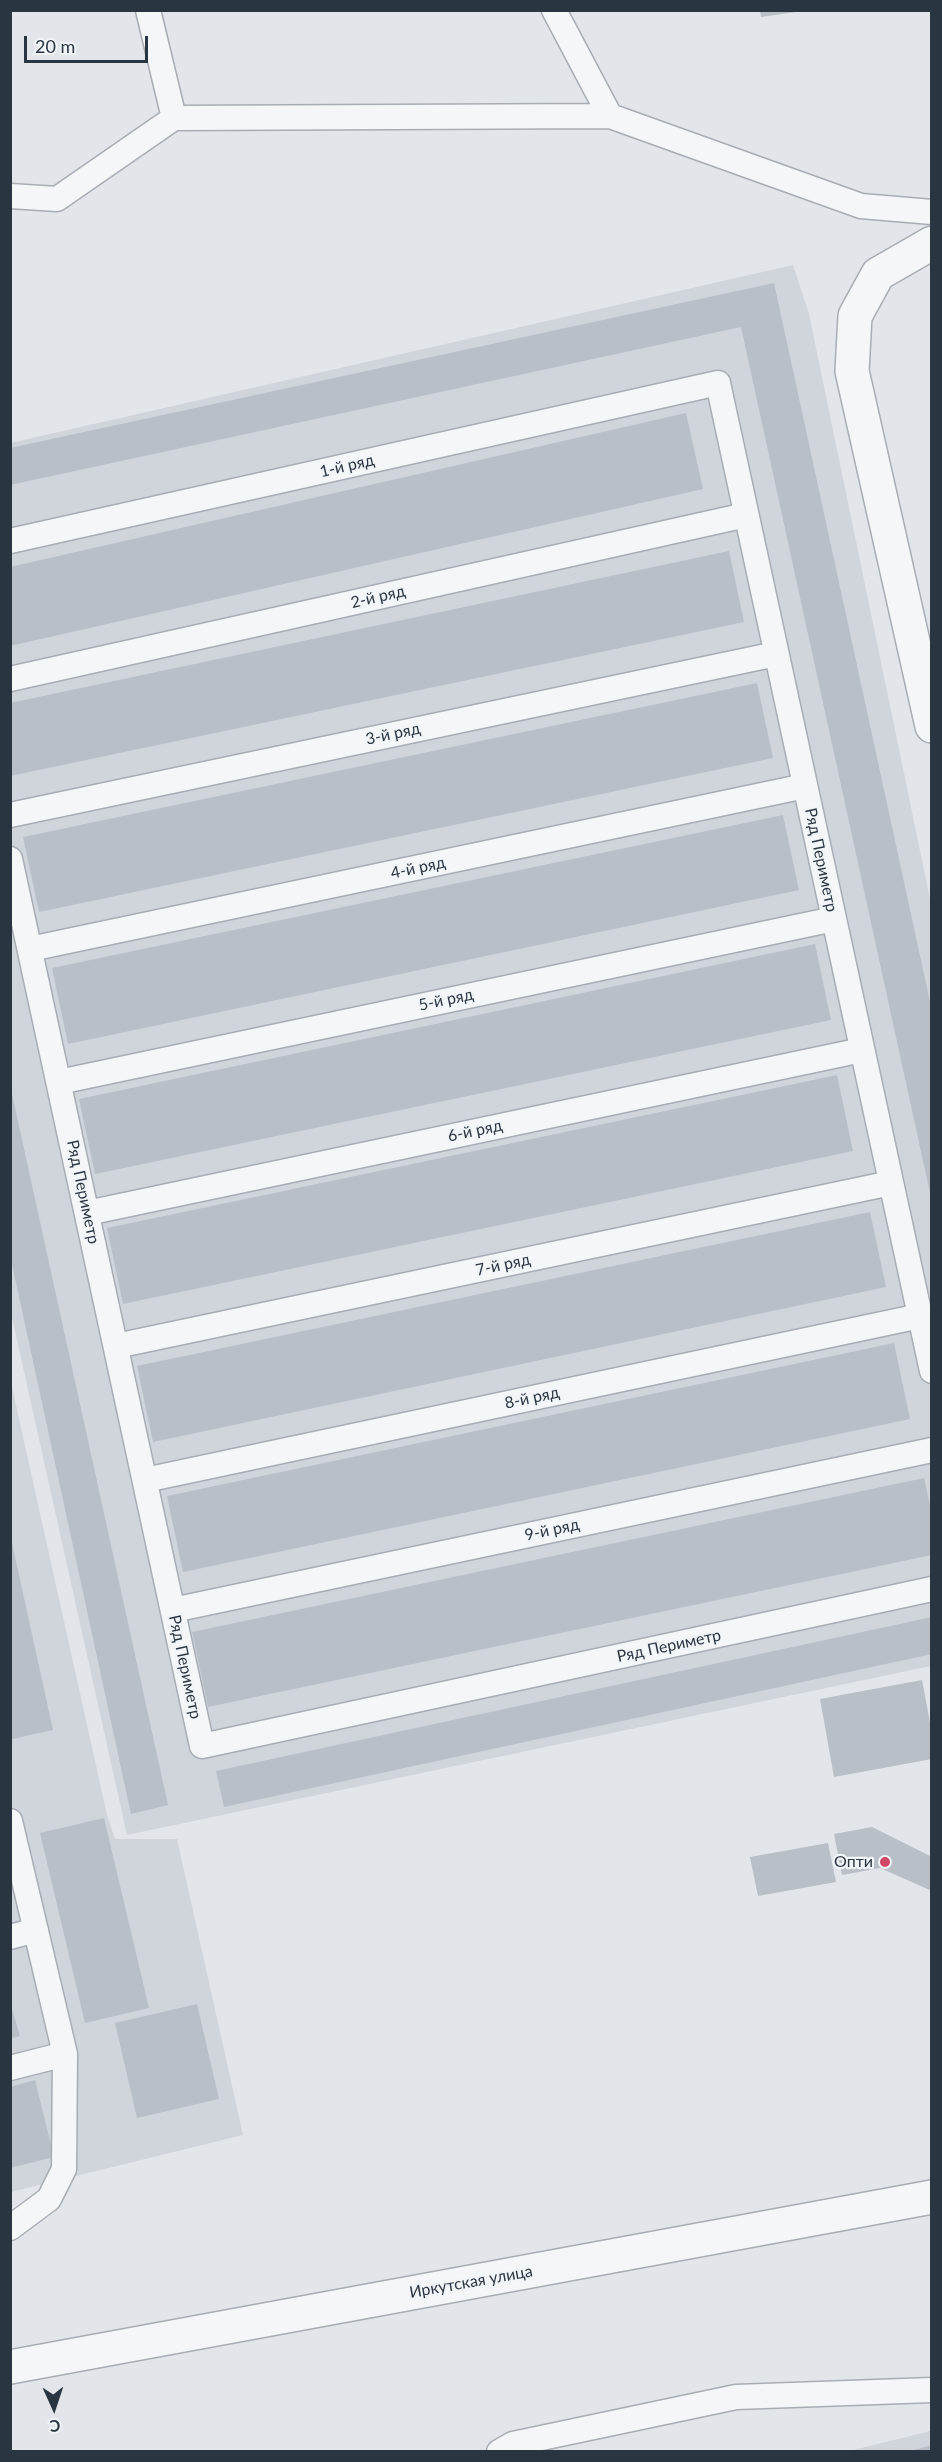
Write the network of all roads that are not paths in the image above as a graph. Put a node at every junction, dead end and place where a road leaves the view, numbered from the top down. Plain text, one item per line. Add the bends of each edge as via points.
1 (148, 10) edge
2 (554, 10) edge
3 (610, 116) junction
4 (174, 118) junction
5 (10, 196) edge
6 (932, 212) edge
7 (932, 243) edge
8 (683, 391) joint
9 (746, 515) junction
10 (10, 541) edge
11 (776, 654) junction
12 (10, 679) edge
13 (932, 726) edge
14 (805, 786) junction
15 (10, 815) edge
16 (10, 859) edge
17 (834, 919) junction
18 (30, 949) junction
19 (862, 1050) junction
20 (59, 1082) junction
21 (891, 1183) junction
22 (87, 1213) junction
23 (920, 1316) junction
24 (116, 1346) junction
25 (932, 1371) edge
26 (932, 1450) edge
27 (145, 1480) junction
28 (932, 1589) edge
29 (173, 1610) junction
30 (10, 1821) edge
31 (36, 1930) junction
32 (10, 1937) edge
33 (65, 2054) junction
34 (10, 2067) edge
35 (932, 2197) edge
36 (10, 2228) edge
37 (10, 2367) edge
38 (932, 2390) edge
39 (499, 2451) edge

1 - 4 lane
2 - 3 lane
3 - 4 lane
3 - 6 lane via 861,206
4 - 5 lane via 57,199
7 - 13 street via 878,274 855,315 852,371
8 - 9 lane, Ряд Периметр via 718,384
8 - 10 lane, 1-й ряд
9 - 11 lane, Ряд Периметр
9 - 12 lane, 2-й ряд
11 - 14 lane, Ряд Периметр
11 - 15 lane, 3-й ряд
14 - 17 lane, Ряд Периметр
14 - 18 lane, 4-й ряд
16 - 18 lane, Ряд Периметр
17 - 19 lane, Ряд Периметр
17 - 20 lane, 5-й ряд
18 - 20 lane, Ряд Периметр
19 - 21 lane, Ряд Периметр
19 - 22 lane, 6-й ряд
20 - 22 lane, Ряд Периметр
21 - 23 lane, Ряд Периметр
21 - 24 lane, 7-й ряд
22 - 24 lane, Ряд Периметр
23 - 25 lane, Ряд Периметр
23 - 27 lane, 8-й ряд
24 - 27 lane, Ряд Периметр
26 - 29 lane, 9-й ряд
27 - 29 lane, Ряд Периметр
28 - 29 lane, Ряд Периметр via 202,1746
30 - 31 lane
31 - 32 lane
31 - 33 lane
33 - 34 lane
33 - 36 lane via 64,2169 49,2199
35 - 37 street, Иркутская улица
38 - 39 lane via 736,2397 513,2444

